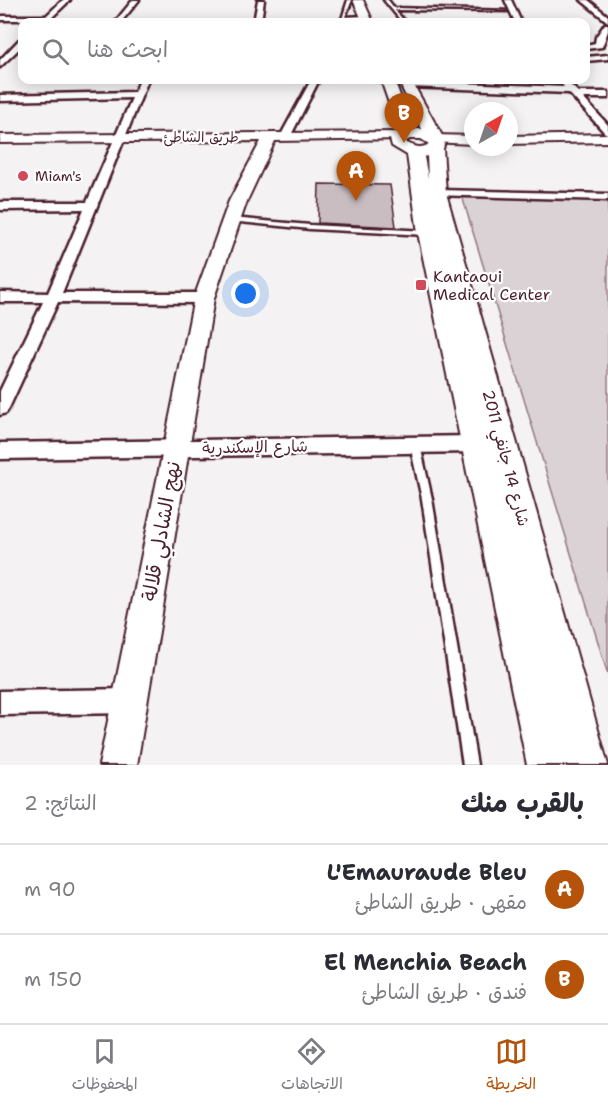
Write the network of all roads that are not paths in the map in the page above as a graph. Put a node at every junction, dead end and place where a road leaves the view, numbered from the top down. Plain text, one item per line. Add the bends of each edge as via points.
1 (67, 0) edge
2 (136, 0) edge
3 (261, 0) edge
4 (350, 0) edge
5 (358, 0) edge
6 (370, 0) edge
7 (386, 0) edge
8 (438, 0) edge
9 (508, 0) edge
10 (584, 0) edge
11 (394, 9) junction
12 (442, 10) junction
13 (511, 11) junction
14 (0, 18) edge
15 (48, 18) edge
16 (121, 18) edge
17 (258, 18) edge
18 (343, 18) edge
19 (366, 18) edge
20 (379, 18) edge
21 (400, 18) edge
22 (515, 18) edge
23 (18, 19) edge
24 (608, 20) edge
25 (608, 26) edge
26 (590, 46) edge
27 (0, 49) edge
28 (18, 49) edge
29 (18, 50) edge
30 (608, 57) edge
31 (590, 59) edge
32 (0, 65) edge
33 (142, 84) edge
34 (313, 84) edge
35 (389, 84) edge
36 (406, 84) edge
37 (454, 84) edge
38 (566, 84) edge
39 (572, 92) junction
40 (138, 95) junction
41 (608, 95) edge
42 (0, 99) edge
43 (608, 131) edge
44 (286, 135) junction
45 (608, 138) edge
46 (0, 139) edge
47 (120, 139) junction
48 (518, 140) edge
49 (464, 141) edge
50 (268, 142) junction
51 (421, 143) junction
52 (0, 146) edge
53 (437, 193) junction
54 (608, 197) edge
55 (92, 205) junction
56 (0, 206) edge
57 (230, 220) junction
58 (428, 233) junction
59 (0, 297) edge
60 (53, 297) junction
61 (204, 298) junction
62 (0, 408) edge
63 (475, 444) junction
64 (415, 445) junction
65 (175, 448) junction
66 (0, 451) edge
67 (131, 701) junction
68 (0, 703) edge
69 (118, 765) edge
70 (470, 765) edge
71 (548, 765) edge
72 (587, 765) edge

1 - 15 street
2 - 16 street
3 - 17 street
4 - 18 lane
5 - 19 main road
6 - 20 main road
7 - 11 lane
8 - 12 lane
9 - 13 street
10 - 24 street
11 - 12 lane
11 - 21 lane
12 - 13 lane
13 - 22 street
14 - 23 street
25 - 26 street via 599,45
27 - 28 street
29 - 32 street
30 - 31 street
33 - 40 street
34 - 44 street
35 - 51 main road, شارع 14 جانفي 2011
36 - 51 main road, شارع 14 جانفي 2011
37 - 39 street
38 - 39 street
39 - 41 street
39 - 43 street
40 - 42 street
40 - 47 street
44 - 47 street, طريق الشاطئ
44 - 51 street, طريق الشاطئ
45 - 48 street
46 - 47 street, طريق الشاطئ
47 - 50 street, طريق الشاطئ
47 - 52 street, طريق الشاطئ
47 - 55 street
49 - 51 street, طريق الشاطئ
50 - 51 street, طريق الشاطئ
50 - 57 street, نهج الشادلي قلالة
51 - 53 main road, شارع 14 جانفي 2011
51 - 58 main road, شارع 14 جانفي 2011
53 - 54 street
53 - 72 main road, شارع 14 جانفي 2011
55 - 56 street
55 - 60 street
57 - 58 lane
57 - 61 street, نهج الشادلي قلالة
58 - 63 main road, شارع 14 جانفي 2011
59 - 60 street
60 - 61 street
60 - 62 street
61 - 65 street, نهج الشادلي قلالة
63 - 64 street, شارع الإسكندرية
63 - 71 main road, شارع 14 جانفي 2011
64 - 65 street, شارع الإسكندرية
64 - 70 lane
65 - 66 street, شارع الإسكندرية
65 - 67 street, نهج الشادلي قلالة
67 - 68 street
67 - 69 street, نهج الشادلي قلالة

